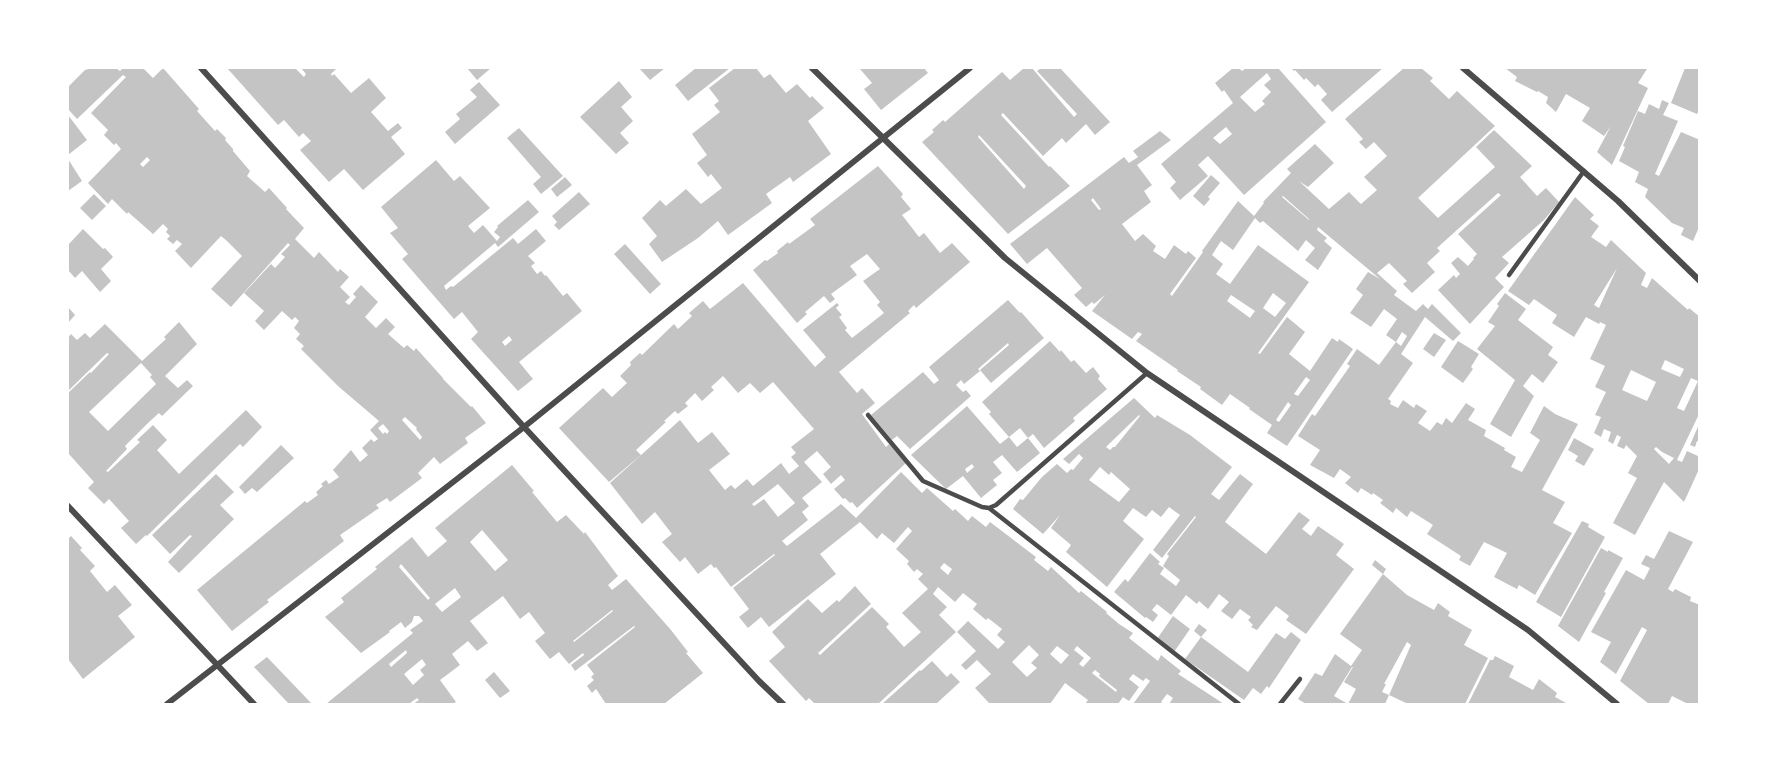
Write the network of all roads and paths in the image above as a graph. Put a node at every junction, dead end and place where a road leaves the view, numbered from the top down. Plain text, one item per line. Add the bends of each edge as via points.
1 (201, 68) edge
2 (812, 68) edge
3 (970, 68) edge
4 (1463, 68) edge
5 (882, 138) junction
6 (1584, 171) junction
7 (1509, 275) dead end
8 (1700, 281) edge
9 (1147, 373) junction
10 (868, 415) dead end
11 (524, 427) junction
12 (68, 507) edge
13 (989, 508) junction
14 (217, 666) junction
15 (1300, 679) dead end
16 (167, 705) edge
17 (254, 705) edge
18 (783, 705) edge
19 (1239, 705) edge
20 (1280, 705) edge
21 (1617, 705) edge

1 - 11 street
2 - 5 street
3 - 5 street
4 - 6 street
5 - 9 street via 1005,258
5 - 11 street
6 - 7 lane
6 - 8 street
9 - 13 lane
9 - 21 street via 1528,630
10 - 13 lane via 923,481
11 - 14 street
11 - 18 street
12 - 14 street
13 - 19 lane
14 - 16 street
14 - 17 street
15 - 20 lane

